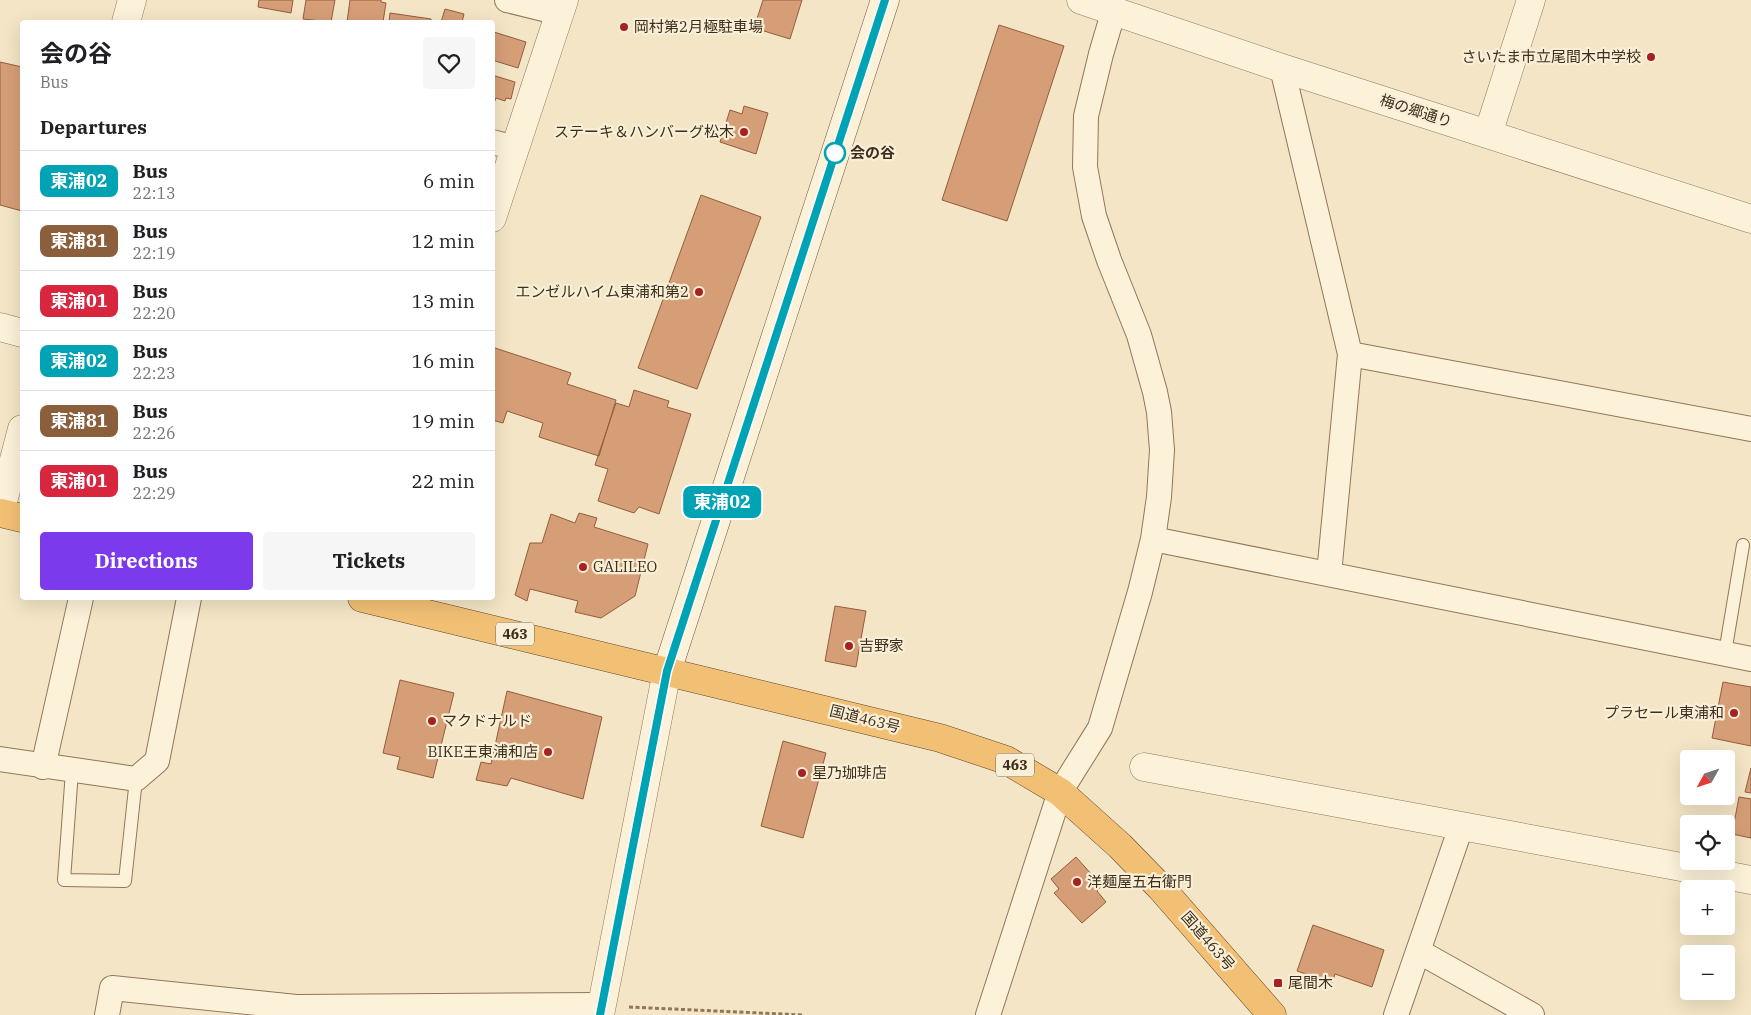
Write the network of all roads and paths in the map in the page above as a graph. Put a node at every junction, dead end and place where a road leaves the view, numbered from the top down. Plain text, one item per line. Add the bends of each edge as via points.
1 (132, 0) edge
2 (507, 0) edge
3 (885, 0) edge
4 (1081, 0) edge
5 (1531, 0) edge
6 (1116, 5) edge
7 (562, 6) edge
8 (127, 20) edge
9 (1282, 68) junction
10 (1488, 134) junction
11 (504, 145) edge
12 (495, 200) edge
13 (1751, 219) edge
14 (0, 327) edge
15 (20, 332) edge
16 (1350, 354) junction
17 (1751, 429) edge
18 (20, 437) edge
19 (0, 513) edge
20 (20, 518) edge
21 (1153, 539) junction
22 (1743, 545) dead end
23 (1329, 574) junction
24 (80, 600) edge
25 (189, 600) edge
26 (376, 600) edge
27 (1726, 654) junction
28 (1751, 658) edge
29 (667, 671) junction
30 (0, 759) edge
31 (43, 767) junction
32 (1144, 767) dead end
33 (72, 771) junction
34 (136, 779) junction
35 (1060, 792) junction
36 (1461, 827) junction
37 (1751, 880) edge
38 (1418, 951) junction
39 (601, 1010) edge
40 (107, 1015) edge
41 (803, 1015) edge
42 (988, 1015) edge
43 (1272, 1015) edge
44 (1396, 1015) edge
45 (1532, 1015) edge

1 - 8 street
2 - 7 street
3 - 29 street
4 - 6 street, 梅の郷通り
5 - 10 street
6 - 9 street, 梅の郷通り
6 - 21 street via 1086,116 1085,167 1094,216 1139,335 1159,412 1161,479
7 - 11 street
9 - 10 street, 梅の郷通り
9 - 16 street
10 - 13 street, 梅の郷通り
11 - 12 street
14 - 15 street
16 - 17 street
16 - 23 street
18 - 19 street
19 - 20 highway
21 - 23 street
21 - 35 street via 1100,728
22 - 27 lane
23 - 27 street
24 - 31 street
25 - 34 street via 157,761
26 - 29 highway, 国道463号 / 463
27 - 28 street
29 - 35 highway, 国道463号 / 463 via 940,738 1006,760
29 - 39 street
30 - 31 street
31 - 33 street
32 - 36 street
33 - 34 street
33 - 34 lane via 64,880 125,881
35 - 42 street
35 - 43 highway, 国道463号 / 463 via 1153,880
36 - 37 street
36 - 38 street
38 - 44 street
38 - 45 street
39 - 40 street via 296,1007 112,988
39 - 41 path

